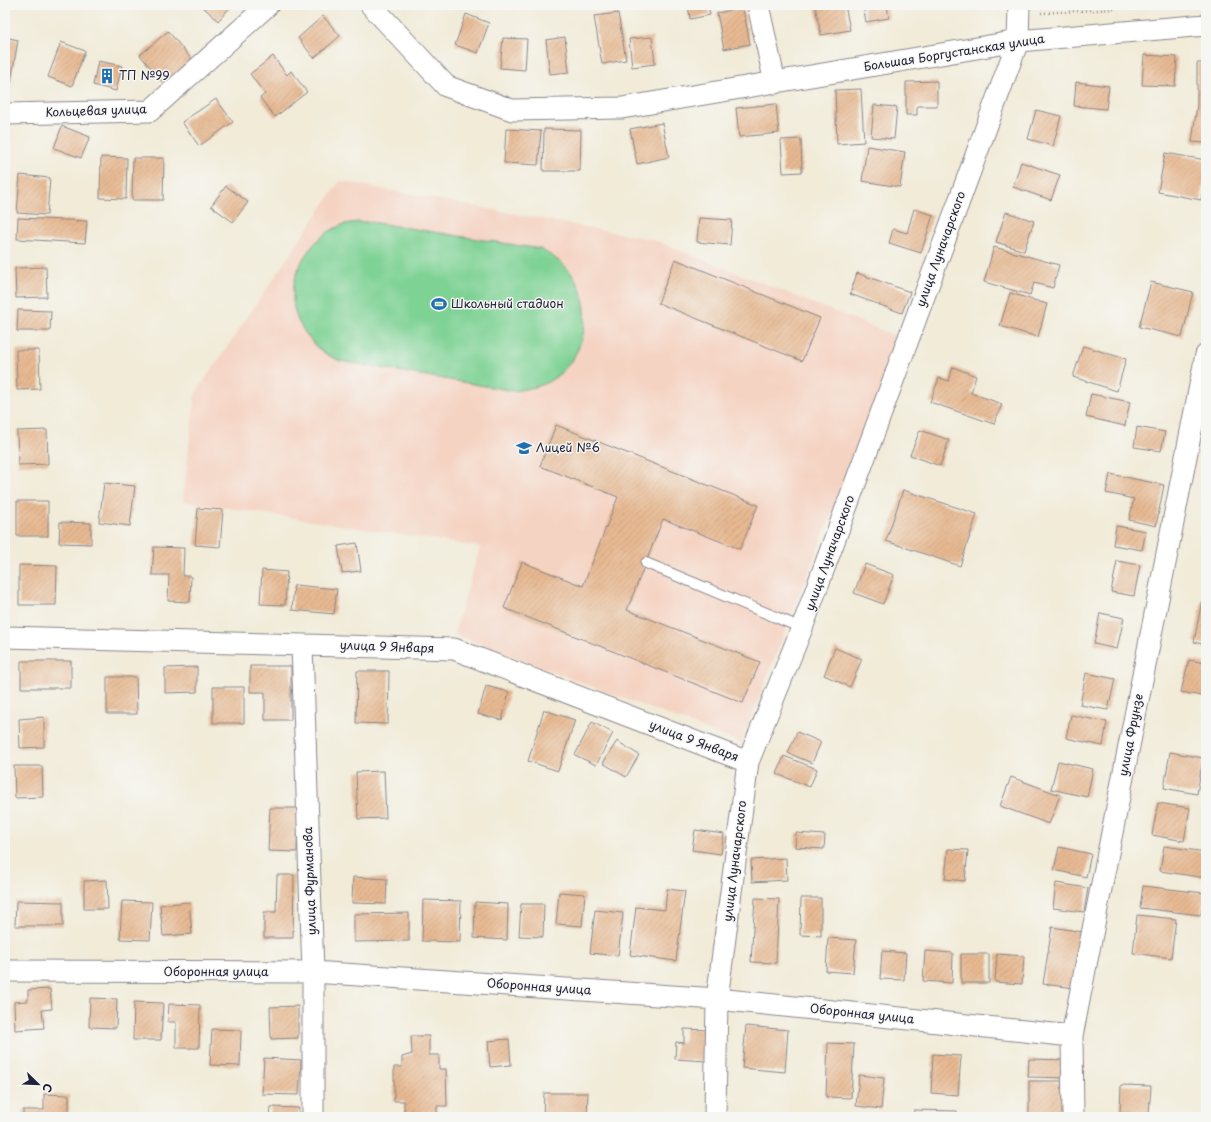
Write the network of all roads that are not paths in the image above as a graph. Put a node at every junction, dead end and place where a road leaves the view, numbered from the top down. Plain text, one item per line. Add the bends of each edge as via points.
1 (268, 5) edge
2 (371, 5) edge
3 (758, 5) edge
4 (1019, 9) edge
5 (1206, 24) edge
6 (1018, 41) junction
7 (775, 82) junction
8 (5, 114) edge
9 (1206, 355) edge
10 (646, 563) dead end
11 (802, 628) junction
12 (5, 636) edge
13 (302, 645) junction
14 (748, 762) junction
15 (5, 971) edge
16 (313, 972) junction
17 (717, 999) junction
18 (1072, 1036) junction
19 (314, 1117) edge
20 (715, 1117) edge
21 (1074, 1117) edge

1 - 8 street, Кольцевая улица via 150,111
2 - 7 street, Большая Боргустанская улица via 446,86 512,110 622,108
3 - 7 street
4 - 6 street, улица Луначарского
5 - 6 street, Большая Боргустанская улица
6 - 7 street, Большая Боргустанская улица
6 - 11 street, улица Луначарского
9 - 18 street, улица Фрунзе
10 - 11 lane
11 - 14 street, улица Луначарского
12 - 13 street, улица 9 Января
13 - 14 street, улица 9 Января via 454,649
13 - 16 street, улица Фурманова
14 - 17 street, улица Луначарского
15 - 16 street, Оборонная улица
16 - 17 street, Оборонная улица
16 - 19 street, улица Фурманова
17 - 18 street, Оборонная улица
17 - 20 street, улица Луначарского
18 - 21 street, улица Фрунзе

